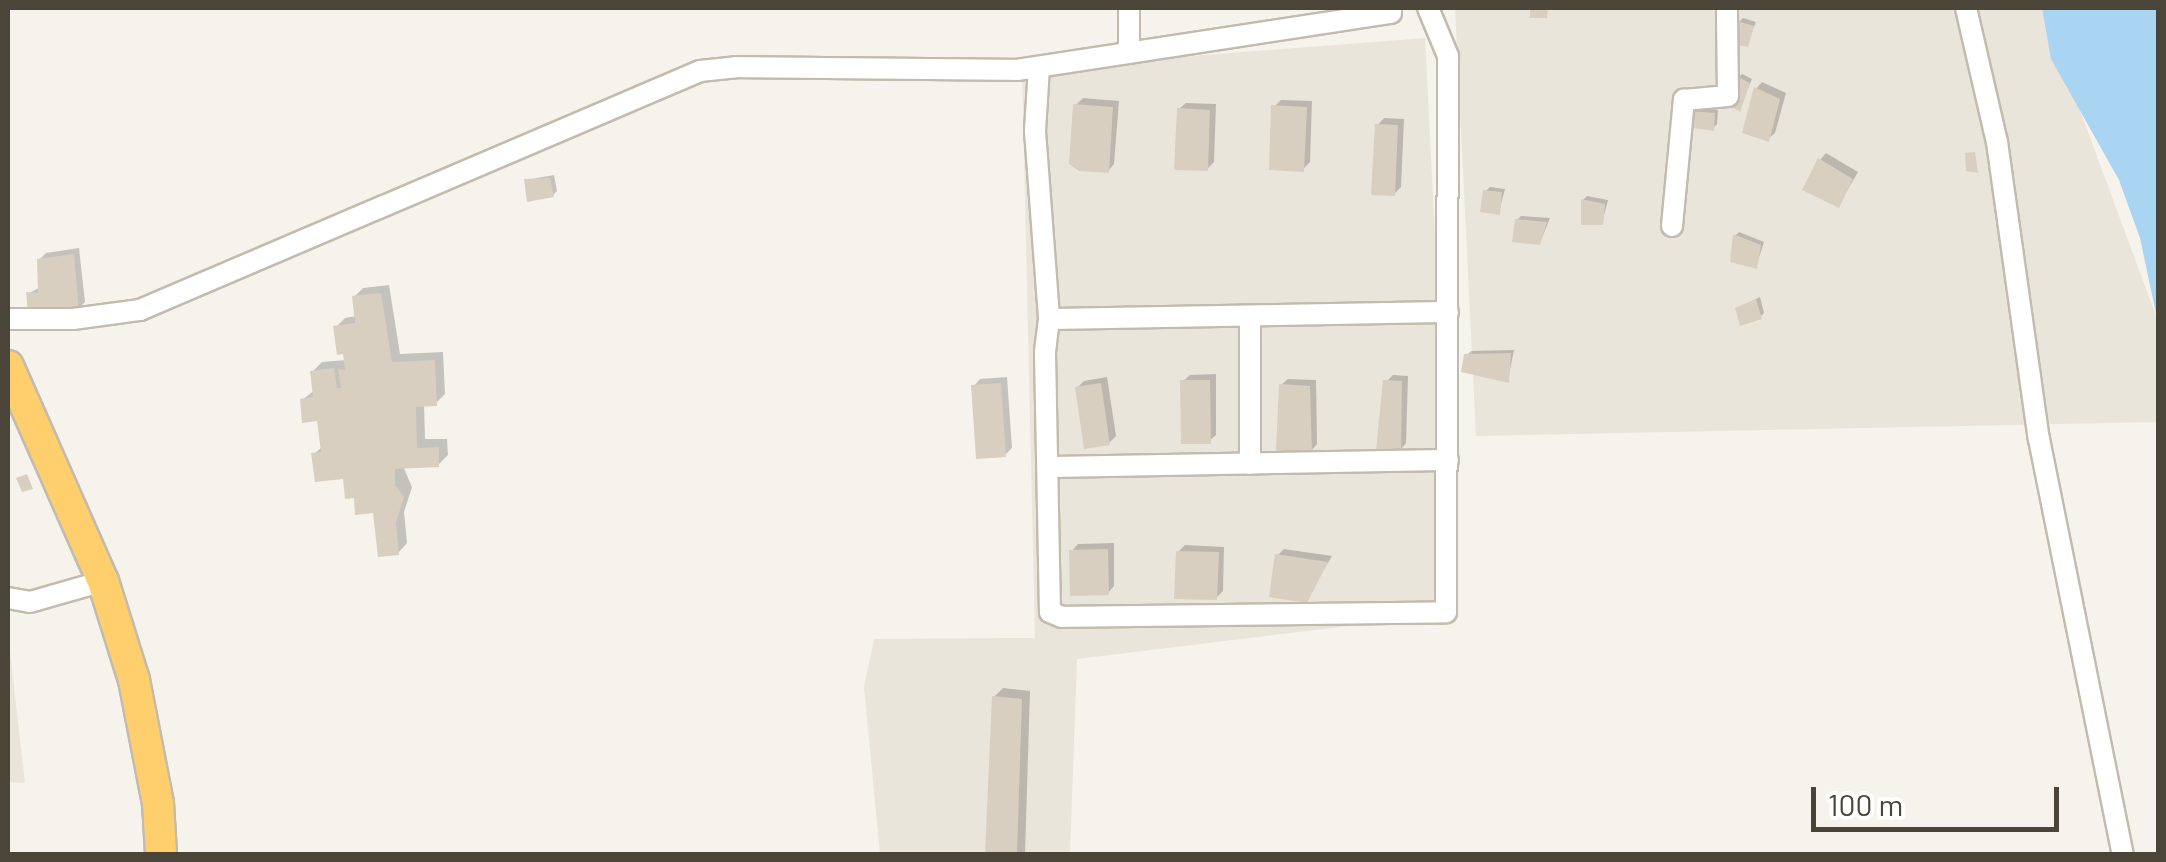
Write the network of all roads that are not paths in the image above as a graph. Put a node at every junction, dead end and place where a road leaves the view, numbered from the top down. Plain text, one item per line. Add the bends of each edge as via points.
1 (1130, 8) edge
2 (1419, 8) edge
3 (1428, 8) edge
4 (1726, 8) edge
5 (1966, 8) edge
6 (1391, 10) edge
7 (1128, 53) junction
8 (1039, 67) junction
9 (1672, 226) dead end
10 (1448, 312) junction
11 (8, 319) edge
12 (1250, 319) junction
13 (1049, 320) junction
14 (8, 366) edge
15 (1448, 460) junction
16 (1250, 464) junction
17 (1048, 467) junction
18 (103, 581) junction
19 (8, 598) edge
20 (161, 854) edge
21 (2122, 854) edge

1 - 7 street
2 - 6 street
3 - 10 street via 1448,56
4 - 9 street via 1728,96 1684,100
5 - 21 street via 1998,142 2039,439
6 - 7 street
7 - 8 street
8 - 11 street via 700,71 140,310
8 - 13 street via 1034,132
10 - 12 street
10 - 15 street
12 - 13 street
12 - 16 street
13 - 17 street
14 - 18 highway
15 - 16 street
15 - 17 street via 1448,611 1431,614 1062,618 1050,612
16 - 17 street
18 - 19 street via 30,602
18 - 20 highway via 134,680

